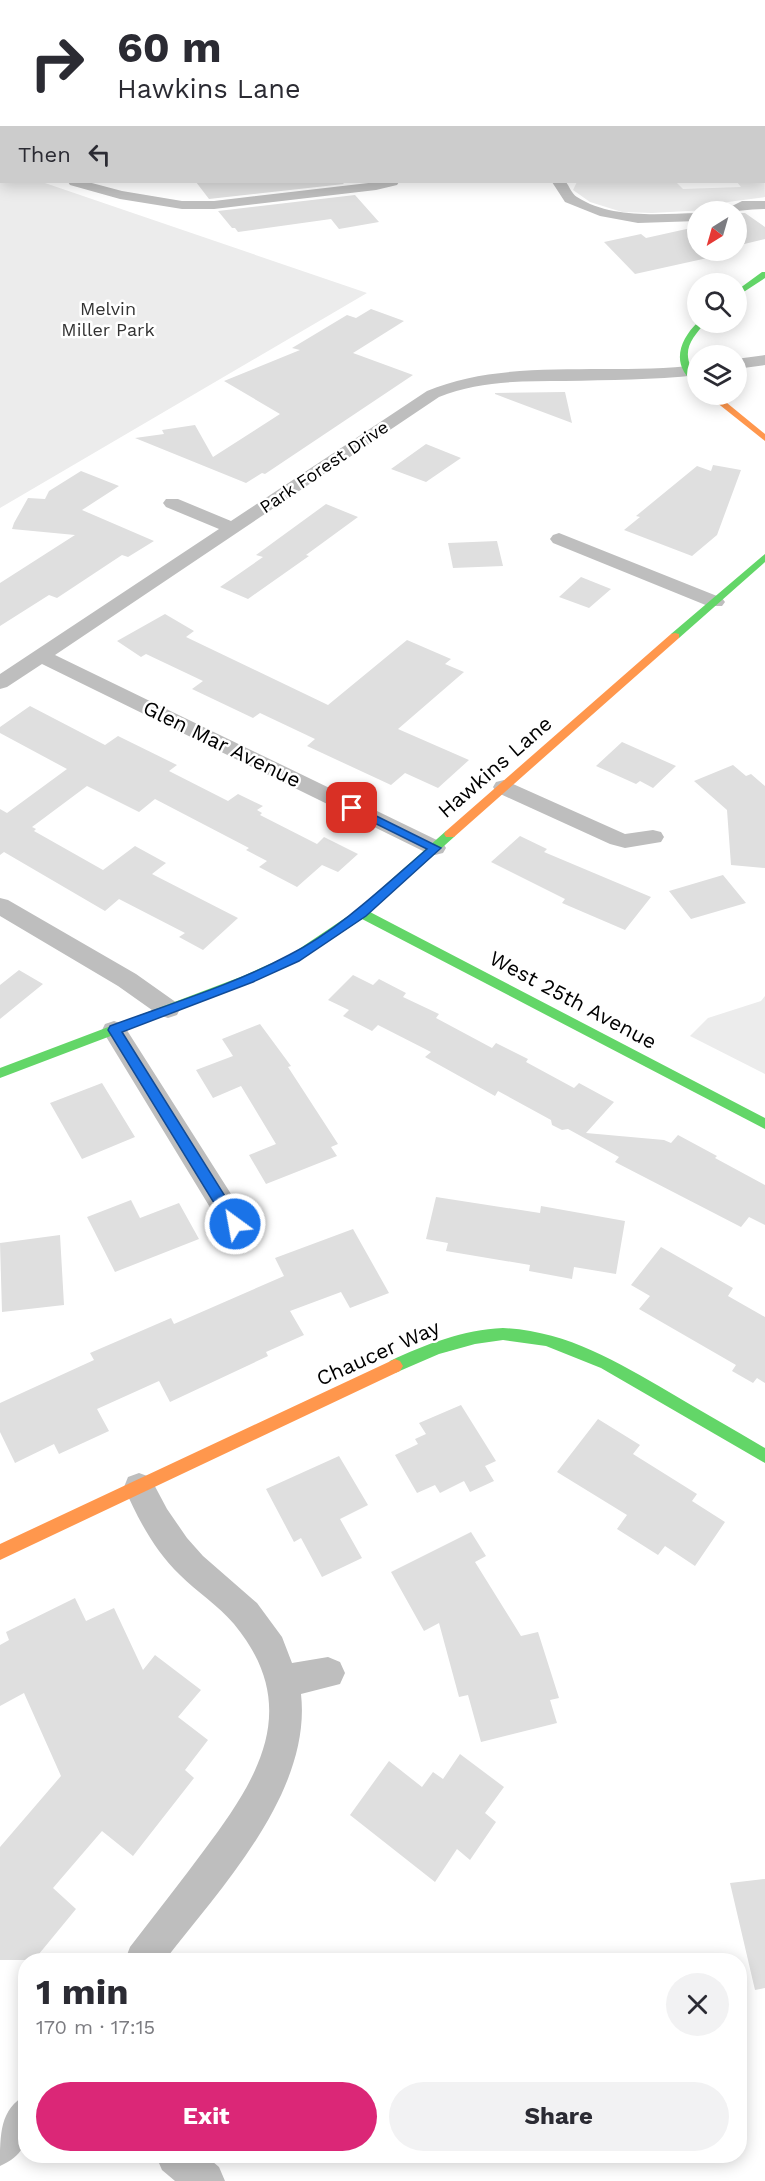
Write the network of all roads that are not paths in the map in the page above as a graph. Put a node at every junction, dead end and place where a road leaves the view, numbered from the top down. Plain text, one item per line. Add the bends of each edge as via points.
1 (79, 183) edge
2 (388, 183) edge
3 (560, 183) edge
4 (765, 205) edge
5 (747, 206) edge
6 (687, 217) edge
7 (765, 274) edge
8 (747, 287) edge
9 (690, 333) edge
10 (765, 360) edge
11 (747, 362) edge
12 (687, 365) edge
13 (687, 375) edge
14 (724, 405) edge
15 (765, 438) edge
16 (172, 503) dead end
17 (232, 528) junction
18 (559, 539) dead end
19 (765, 557) edge
20 (715, 602) junction
21 (41, 656) junction
22 (0, 683) edge
23 (504, 787) junction
24 (653, 837) dead end
25 (435, 848) junction
26 (0, 906) edge
27 (361, 913) junction
28 (168, 1009) junction
29 (114, 1030) junction
30 (0, 1073) edge
31 (765, 1124) edge
32 (235, 1224) dead end
33 (765, 1456) edge
34 (139, 1487) junction
35 (0, 1552) edge
36 (328, 1673) dead end
37 (283, 1681) junction
38 (148, 1953) edge
39 (18, 2124) edge
40 (0, 2146) edge
41 (184, 2163) edge
42 (205, 2181) edge

1 - 2 street via 150,202 182,205 214,205
3 - 6 street via 570,199 606,213 638,219
4 - 5 street
7 - 8 street
9 - 12 street via 682,347
10 - 11 street
13 - 17 street, Park Forest Drive via 501,377 454,385 434,394
14 - 15 street
16 - 17 street
17 - 21 street, Park Forest Drive
18 - 20 street
19 - 20 street, Hawkins Lane
20 - 23 street, Hawkins Lane
21 - 22 street, Park Forest Drive
21 - 25 street, Glen Mar Avenue
23 - 24 street via 618,839
23 - 25 street, Hawkins Lane
25 - 27 street, Hawkins Lane
26 - 28 street via 128,980
27 - 28 street, Hawkins Lane via 294,958
27 - 31 street, West 25th Avenue
28 - 29 street, Hawkins Lane
29 - 30 street, Hawkins Lane
29 - 32 street
33 - 34 street, Chaucer Way via 592,1355 548,1339 503,1334 429,1350
34 - 35 street, Chaucer Way
34 - 37 street via 158,1524 178,1551 245,1613 263,1636
36 - 37 street
37 - 38 street via 286,1721 267,1788 245,1826
39 - 40 street
41 - 42 street

